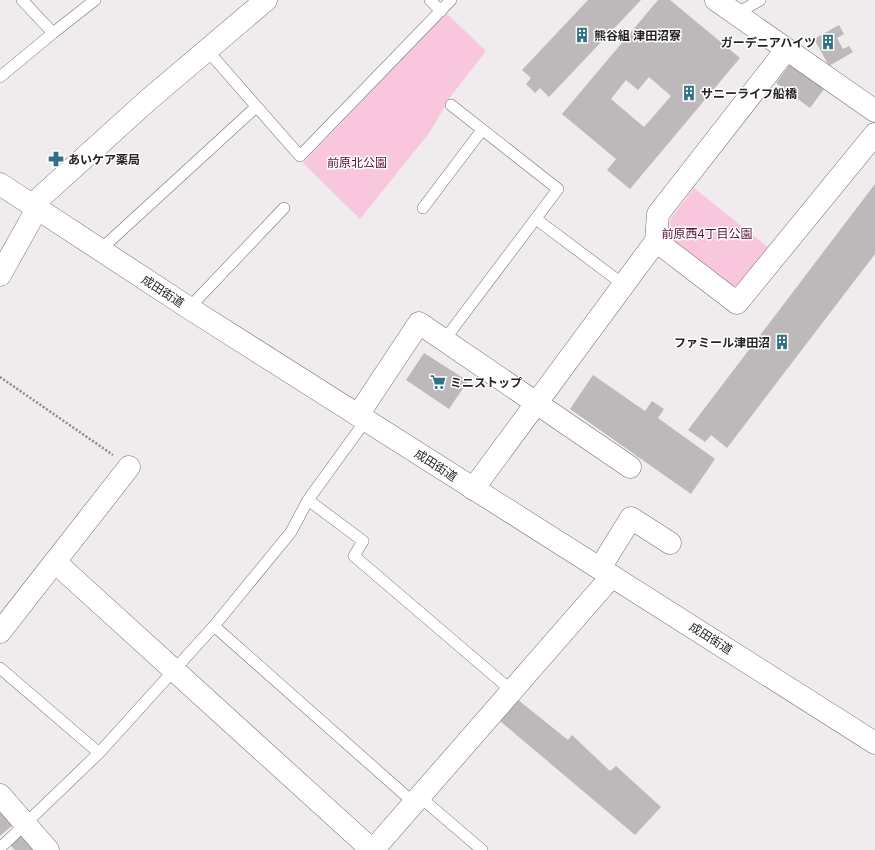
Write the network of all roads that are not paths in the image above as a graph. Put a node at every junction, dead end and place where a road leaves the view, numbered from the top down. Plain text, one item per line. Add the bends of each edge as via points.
1 (22, 0) edge
2 (95, 0) edge
3 (266, 0) edge
4 (430, 0) edge
5 (451, 0) edge
6 (716, 0) edge
7 (760, 0) edge
8 (442, 10) junction
9 (736, 14) junction
10 (53, 34) junction
11 (207, 50) junction
12 (786, 50) junction
13 (0, 77) edge
14 (451, 104) dead end
15 (256, 107) junction
16 (875, 111) edge
17 (482, 130) junction
18 (875, 134) edge
19 (0, 184) edge
20 (34, 207) junction
21 (284, 208) dead end
22 (423, 208) dead end
23 (536, 219) junction
24 (656, 241) junction
25 (100, 250) junction
26 (0, 275) edge
27 (624, 285) junction
28 (189, 308) junction
29 (445, 339) junction
30 (535, 403) junction
31 (362, 418) junction
32 (130, 467) road end
33 (630, 467) dead end
34 (473, 489) junction
35 (308, 500) junction
36 (670, 542) dead end
37 (55, 562) junction
38 (606, 572) junction
39 (214, 626) junction
40 (0, 632) edge
41 (0, 668) edge
42 (174, 669) junction
43 (512, 691) junction
44 (875, 743) edge
45 (99, 753) junction
46 (0, 796) edge
47 (417, 800) junction
48 (25, 824) junction
49 (0, 848) edge
50 (48, 850) edge
51 (373, 850) edge
52 (482, 850) edge

1 - 10 lane
2 - 10 lane
3 - 11 main road
4 - 8 lane
5 - 8 lane
6 - 9 main road
7 - 9 lane
8 - 15 lane via 300,156
9 - 12 main road
10 - 13 lane
11 - 15 lane
11 - 20 main road via 146,101
12 - 16 main road
12 - 24 main road via 658,214
14 - 17 lane
15 - 25 lane
17 - 22 lane
17 - 23 lane via 558,189
18 - 24 main road via 737,303
19 - 20 main road, 成田街道
20 - 25 main road, 成田街道
20 - 26 main road
21 - 28 lane
23 - 27 lane
23 - 29 lane
24 - 27 main road
25 - 28 main road, 成田街道
27 - 30 main road
28 - 31 main road, 成田街道
29 - 30 main road
29 - 31 main road via 419,323
30 - 33 main road
30 - 34 main road
31 - 34 main road, 成田街道
31 - 35 lane
32 - 37 main road
34 - 38 main road, 成田街道
35 - 39 lane via 291,532
35 - 43 lane via 364,541 354,556
36 - 38 main road via 631,518
37 - 40 main road
37 - 42 main road
38 - 43 main road
38 - 44 main road, 成田街道
39 - 42 lane
39 - 47 lane
41 - 45 lane
42 - 45 lane
42 - 51 main road
43 - 47 main road
45 - 48 lane
46 - 48 main road
47 - 51 main road
47 - 52 lane
48 - 49 lane
48 - 50 main road

